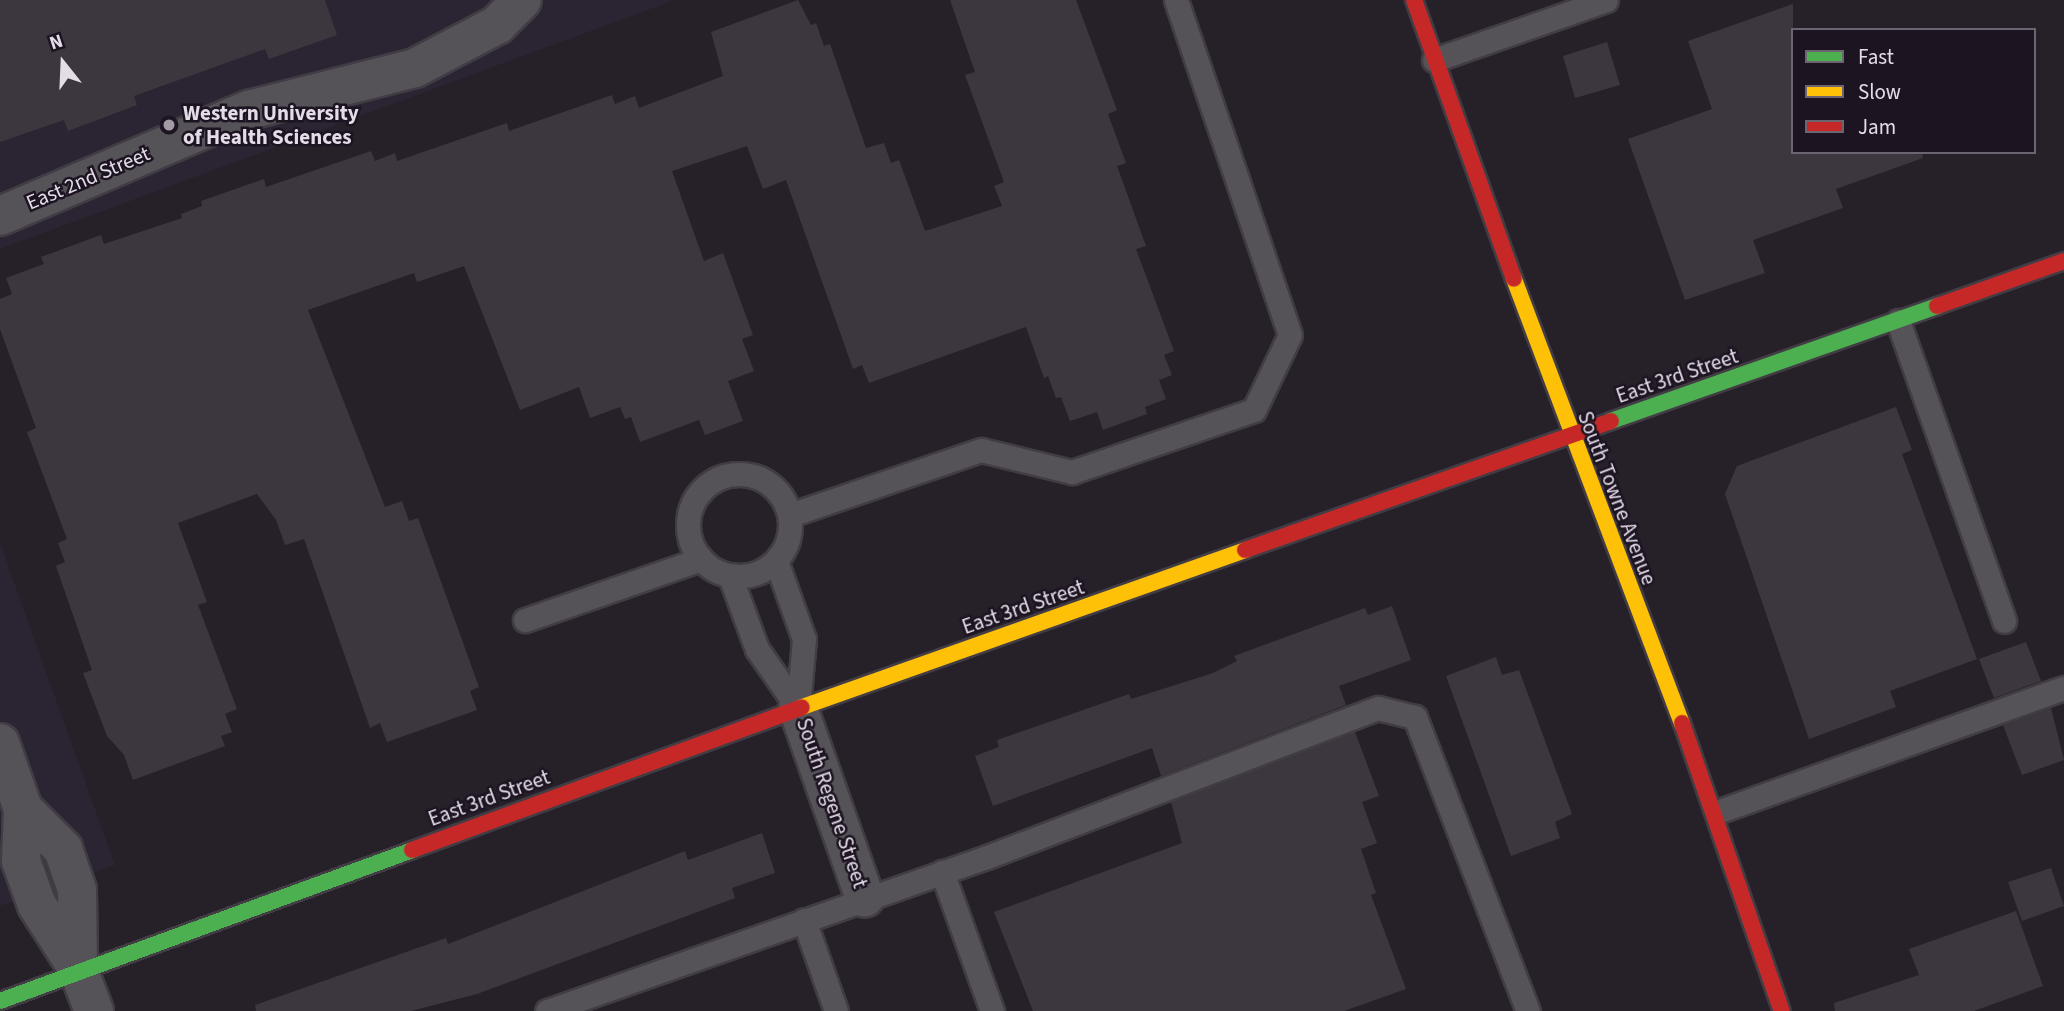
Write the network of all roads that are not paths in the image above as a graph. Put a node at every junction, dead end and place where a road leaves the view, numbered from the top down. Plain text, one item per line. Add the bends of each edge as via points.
1 (522, 0) edge
2 (1176, 0) edge
3 (1414, 0) edge
4 (1606, 0) edge
5 (1434, 60) junction
6 (0, 216) edge
7 (2064, 261) edge
8 (1898, 321) junction
9 (1570, 436) junction
10 (790, 515) junction
11 (701, 559) junction
12 (776, 561) junction
13 (730, 576) junction
14 (524, 620) dead end
15 (2004, 621) dead end
16 (2064, 688) edge
17 (798, 708) junction
18 (0, 743) edge
19 (1717, 813) junction
20 (942, 872) junction
21 (865, 898) junction
22 (804, 920) junction
23 (78, 969) junction
24 (0, 1001) edge
25 (94, 1011) edge
26 (547, 1011) edge
27 (836, 1011) edge
28 (992, 1011) edge
29 (1528, 1011) edge
30 (1782, 1011) edge

1 - 6 street, East 2nd Street via 497,25 415,68 249,110
2 - 10 lane via 1290,335 1254,410 1072,472 981,450
3 - 5 street, South Towne Avenue
4 - 5 lane
5 - 9 street, South Towne Avenue
7 - 8 street, East 3rd Street
8 - 9 street, East 3rd Street
8 - 15 lane
9 - 17 street, East 3rd Street
9 - 19 street, South Towne Avenue
10 - 11 lane via 784,499 759,478 725,476 697,496 690,511 691,545
10 - 12 lane via 786,547
11 - 13 lane
11 - 14 lane
12 - 13 lane via 763,571
12 - 17 lane via 804,639
13 - 17 lane via 757,649
16 - 19 lane
17 - 21 street, South Regene Street
17 - 23 street, East 3rd Street
18 - 23 street via 23,809 66,859 77,890
19 - 30 street, South Towne Avenue
20 - 21 lane
20 - 28 lane
20 - 29 lane via 1378,708 1415,717
21 - 22 lane
22 - 26 lane
22 - 27 lane
23 - 24 street, East 3rd Street
23 - 25 street

